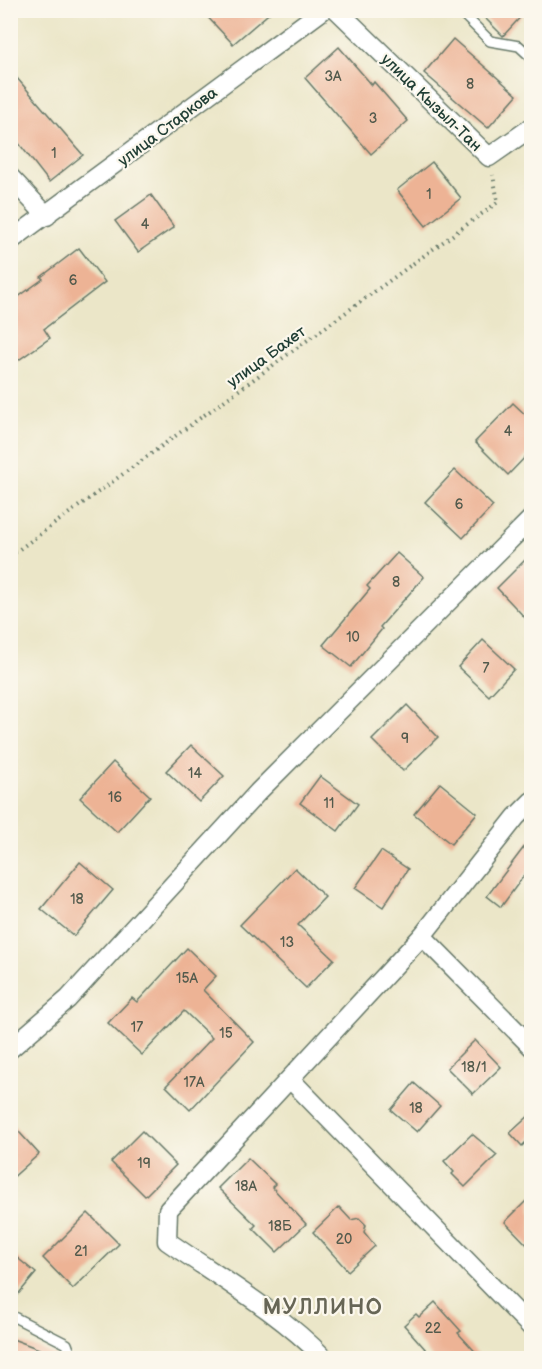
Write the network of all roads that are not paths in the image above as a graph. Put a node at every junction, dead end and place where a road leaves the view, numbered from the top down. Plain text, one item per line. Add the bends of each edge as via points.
1 (459, 10) edge
2 (337, 11) edge
3 (531, 58) edge
4 (531, 127) edge
5 (10, 177) edge
6 (47, 216) junction
7 (10, 241) edge
8 (531, 518) edge
9 (531, 801) edge
10 (422, 936) junction
11 (531, 1047) edge
12 (10, 1048) edge
13 (290, 1079) junction
14 (10, 1315) edge
15 (531, 1328) edge
16 (72, 1359) edge
17 (324, 1359) edge

1 - 3 lane via 490,41 519,46
2 - 4 street, улица Кызыл-Тан via 489,157
2 - 6 street, улица Старкова
5 - 6 street
6 - 7 street, улица Старкова
8 - 12 street via 258,792 68,999
9 - 10 street
10 - 11 street
10 - 13 street
13 - 15 street
13 - 17 street via 168,1210 167,1241 256,1302
14 - 16 lane via 68,1344

